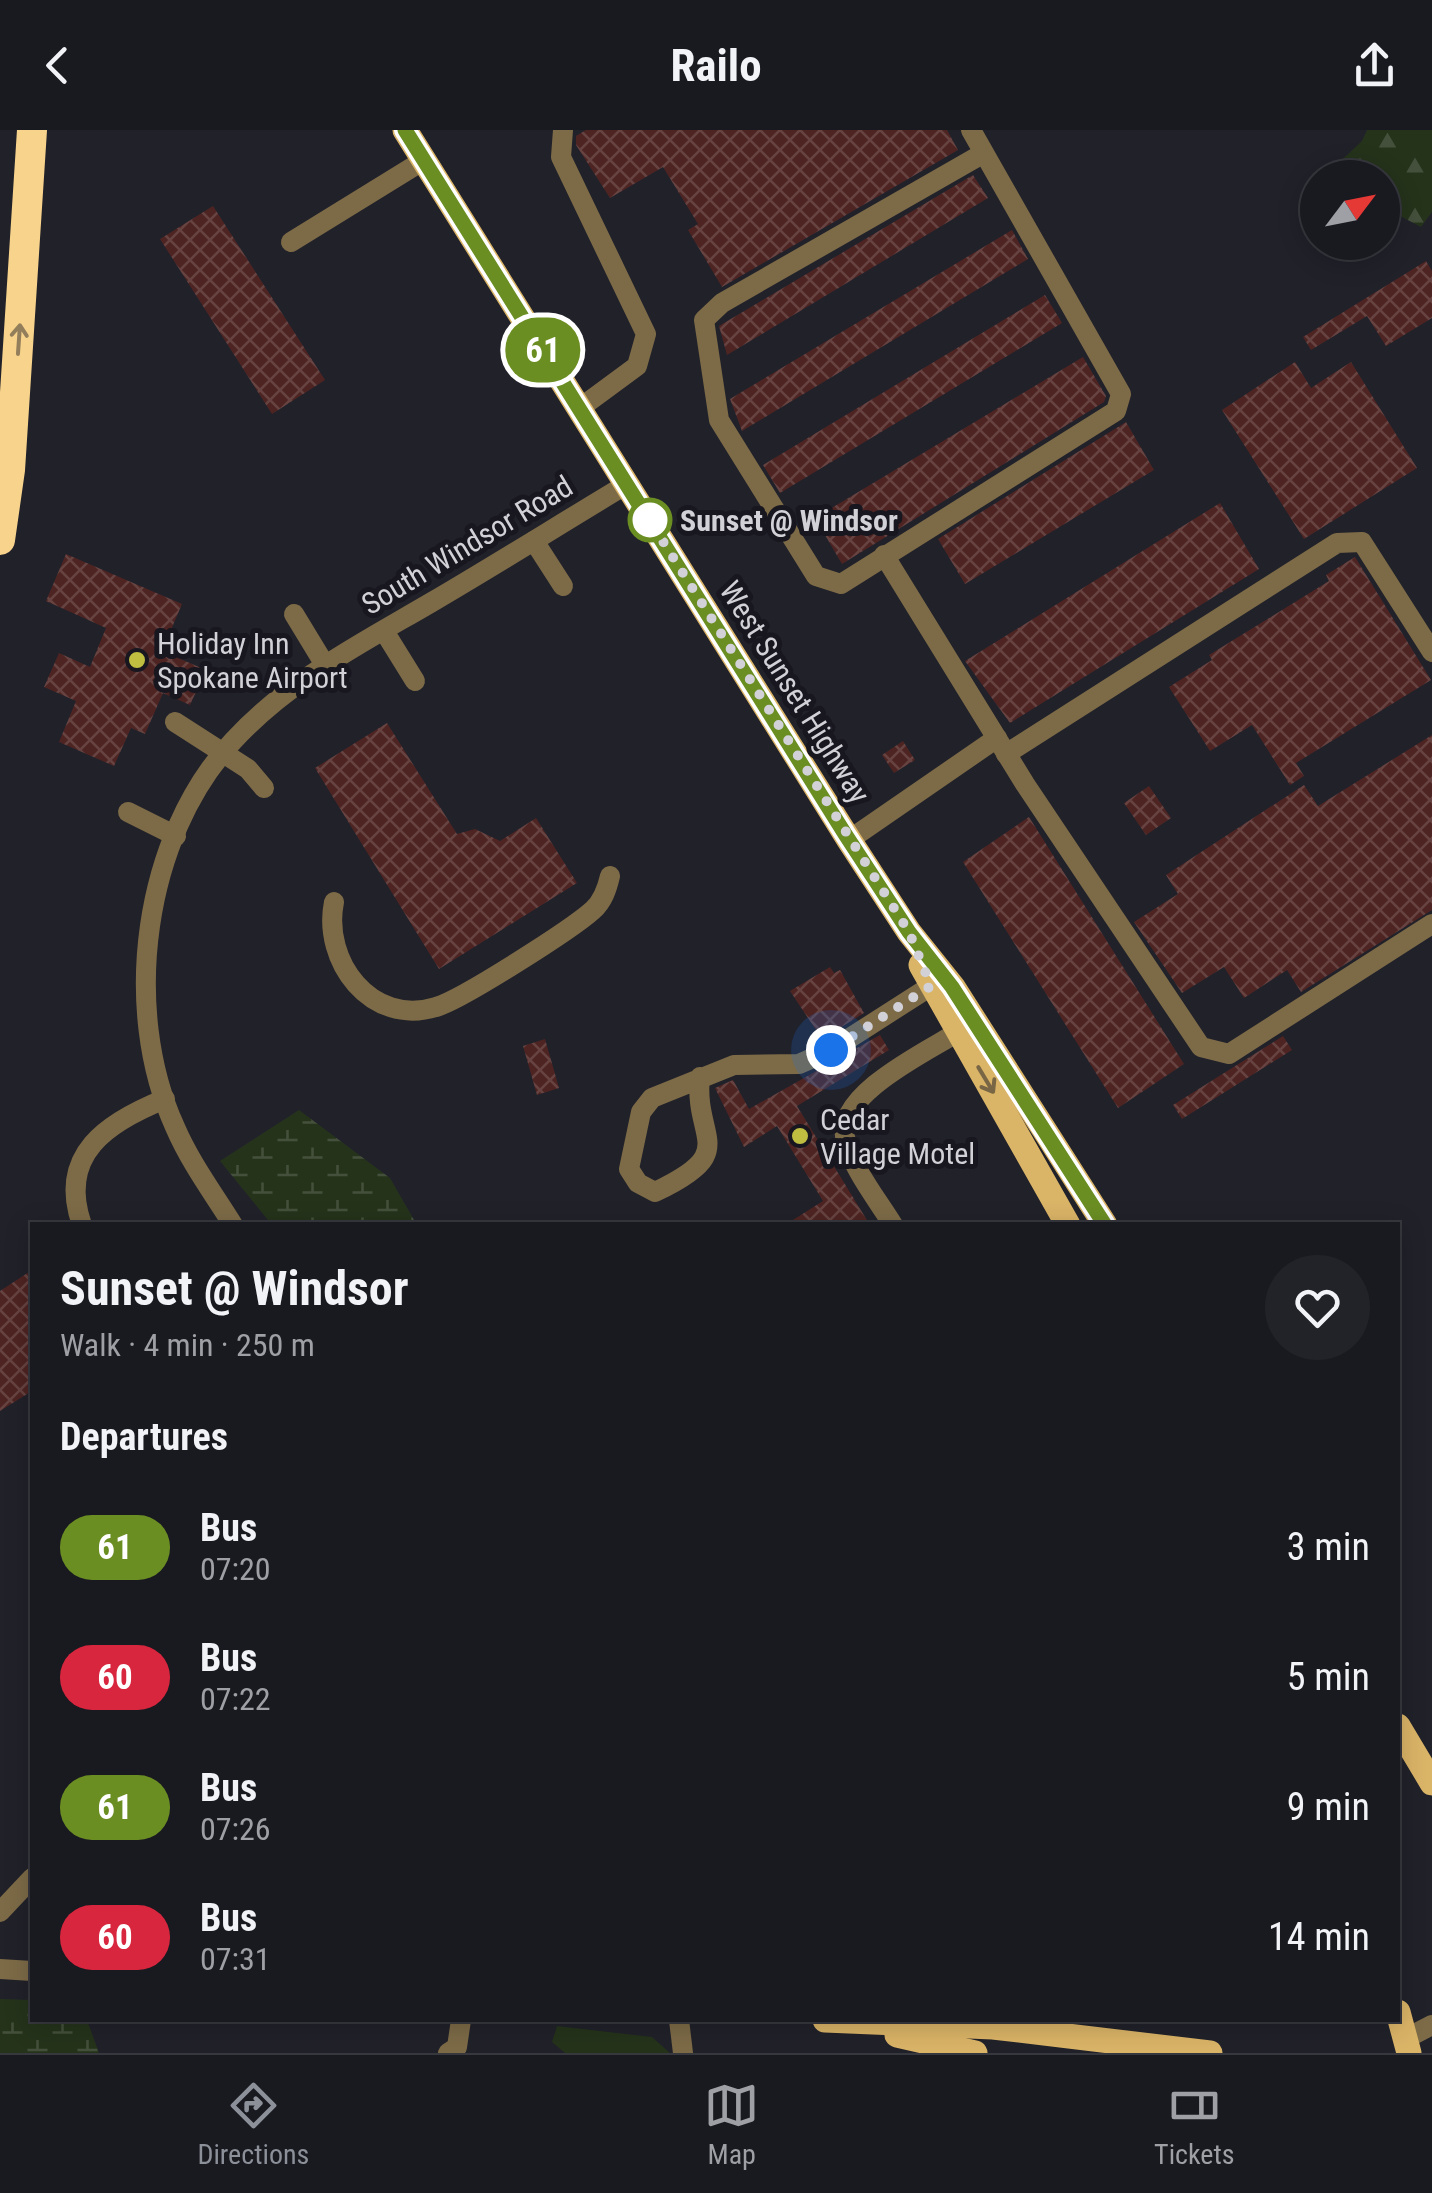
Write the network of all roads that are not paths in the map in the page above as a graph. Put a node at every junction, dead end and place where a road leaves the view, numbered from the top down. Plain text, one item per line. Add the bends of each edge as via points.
1 (32, 130) edge
2 (404, 130) edge
3 (564, 130) edge
4 (971, 130) edge
5 (984, 154) junction
6 (424, 160) junction
7 (291, 242) dead end
8 (580, 408) junction
9 (627, 484) junction
10 (0, 540) edge
11 (534, 540) junction
12 (884, 556) junction
13 (563, 586) dead end
14 (294, 614) dead end
15 (384, 630) junction
16 (1432, 652) edge
17 (325, 665) junction
18 (415, 680) dead end
19 (176, 722) dead end
20 (1002, 746) junction
21 (224, 752) junction
22 (264, 788) dead end
23 (128, 812) dead end
24 (176, 836) junction
25 (849, 840) junction
26 (610, 876) dead end
27 (334, 902) dead end
28 (1432, 924) edge
29 (909, 932) junction
30 (931, 986) junction
31 (958, 1032) junction
32 (700, 1077) junction
33 (166, 1099) junction
34 (82, 1222) edge
35 (231, 1222) edge
36 (891, 1222) edge
37 (1086, 1222) edge
38 (1400, 1729) edge
39 (1432, 1783) edge
40 (30, 1880) edge
41 (0, 1912) edge
42 (0, 1968) edge
43 (30, 1970) edge
44 (1400, 2020) edge
45 (461, 2022) edge
46 (679, 2022) edge
47 (831, 2022) edge
48 (933, 2022) edge
49 (1432, 2024) edge
50 (1406, 2046) edge
51 (448, 2053) edge
52 (682, 2053) edge
53 (975, 2053) edge
54 (1210, 2053) edge

10 -> 1 highway
2 - 6 main road, West Sunset Highway
3 - 8 street via 561,157 646,334 637,366
4 - 5 street
5 - 12 street via 1120,394 1116,411
5 - 12 street via 722,303 704,320 719,420 816,576 841,584
6 - 7 street
6 - 8 main road, West Sunset Highway
8 - 9 main road, West Sunset Highway
9 - 11 street, South Windsor Road
9 - 25 main road, West Sunset Highway
11 - 13 street
11 - 15 street, South Windsor Road
12 - 20 street
14 - 17 street
15 - 17 street, South Windsor Road
15 - 18 street
16 - 20 street via 1362,542 1337,543
17 - 21 street, South Windsor Road via 265,710
19 - 21 street
20 - 25 street
20 - 28 street via 1201,1046 1228,1054
21 - 22 street
21 - 24 street, South Windsor Road
23 - 24 street
24 - 33 street, South Windsor Road via 150,913 146,965 146,1021
25 - 29 main road, West Sunset Highway
26 - 27 street via 592,911 452,1000 424,1010 388,1004 351,981 336,954
29 - 30 main road, West Sunset Highway
29 - 37 main road, West Sunset Highway via 952,987
30 - 31 main road, West Sunset Highway
30 - 32 street via 798,1064 734,1064
31 - 36 street via 857,1099 844,1120 854,1160
31 -> 37 main road, West Sunset Highway
32 - 32 street via 652,1098 641,1112 629,1170 655,1192 705,1158 710,1140
33 - 34 street via 105,1128 86,1152 76,1183
33 - 35 street, South Windsor Road via 196,1168
38 - 39 main road
40 - 41 street
42 - 43 street
44 - 50 main road
45 - 51 street via 457,2046
46 - 52 street
47 - 53 main road
48 - 54 main road
49 - 50 street

